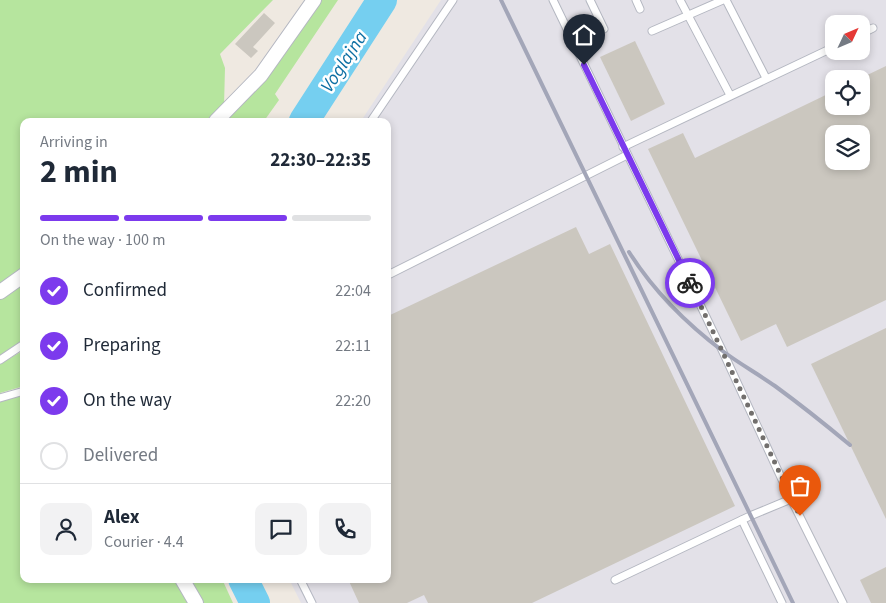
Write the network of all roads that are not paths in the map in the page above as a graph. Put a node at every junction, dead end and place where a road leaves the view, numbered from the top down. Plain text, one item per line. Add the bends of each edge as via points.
1 (314, 0) edge
2 (453, 0) edge
3 (552, 0) edge
4 (590, 0) edge
5 (636, 0) edge
6 (680, 0) edge
7 (725, 0) edge
8 (640, 9) dead end
9 (688, 15) junction
10 (873, 28) dead end
11 (604, 29) dead end
12 (870, 30) edge
13 (652, 32) dead end
14 (825, 50) edge
15 (766, 78) junction
16 (730, 95) junction
17 (219, 118) edge
18 (373, 118) edge
19 (623, 147) junction
20 (627, 156) junction
21 (391, 274) edge
22 (20, 278) edge
23 (0, 292) edge
24 (20, 347) edge
25 (0, 360) edge
26 (20, 392) edge
27 (0, 398) edge
28 (791, 499) junction
29 (742, 520) junction
30 (615, 580) dead end
31 (184, 583) edge
32 (302, 583) edge
33 (842, 602) edge
34 (196, 603) edge
35 (312, 603) edge
36 (782, 603) edge

1 - 17 street via 261,75
2 - 18 lane
3 - 19 lane
4 - 11 lane
5 - 8 lane
6 - 9 lane
7 - 9 lane
7 - 15 lane
9 - 13 lane
9 - 16 lane
10 - 12 lane
14 - 15 lane
15 - 16 lane
16 - 19 lane
19 - 20 lane
20 - 21 lane
20 - 28 lane
22 - 23 street
24 - 25 lane
26 - 27 lane
28 - 29 lane
28 - 33 lane
29 - 30 lane
29 - 36 lane
31 - 34 street
32 - 35 lane

